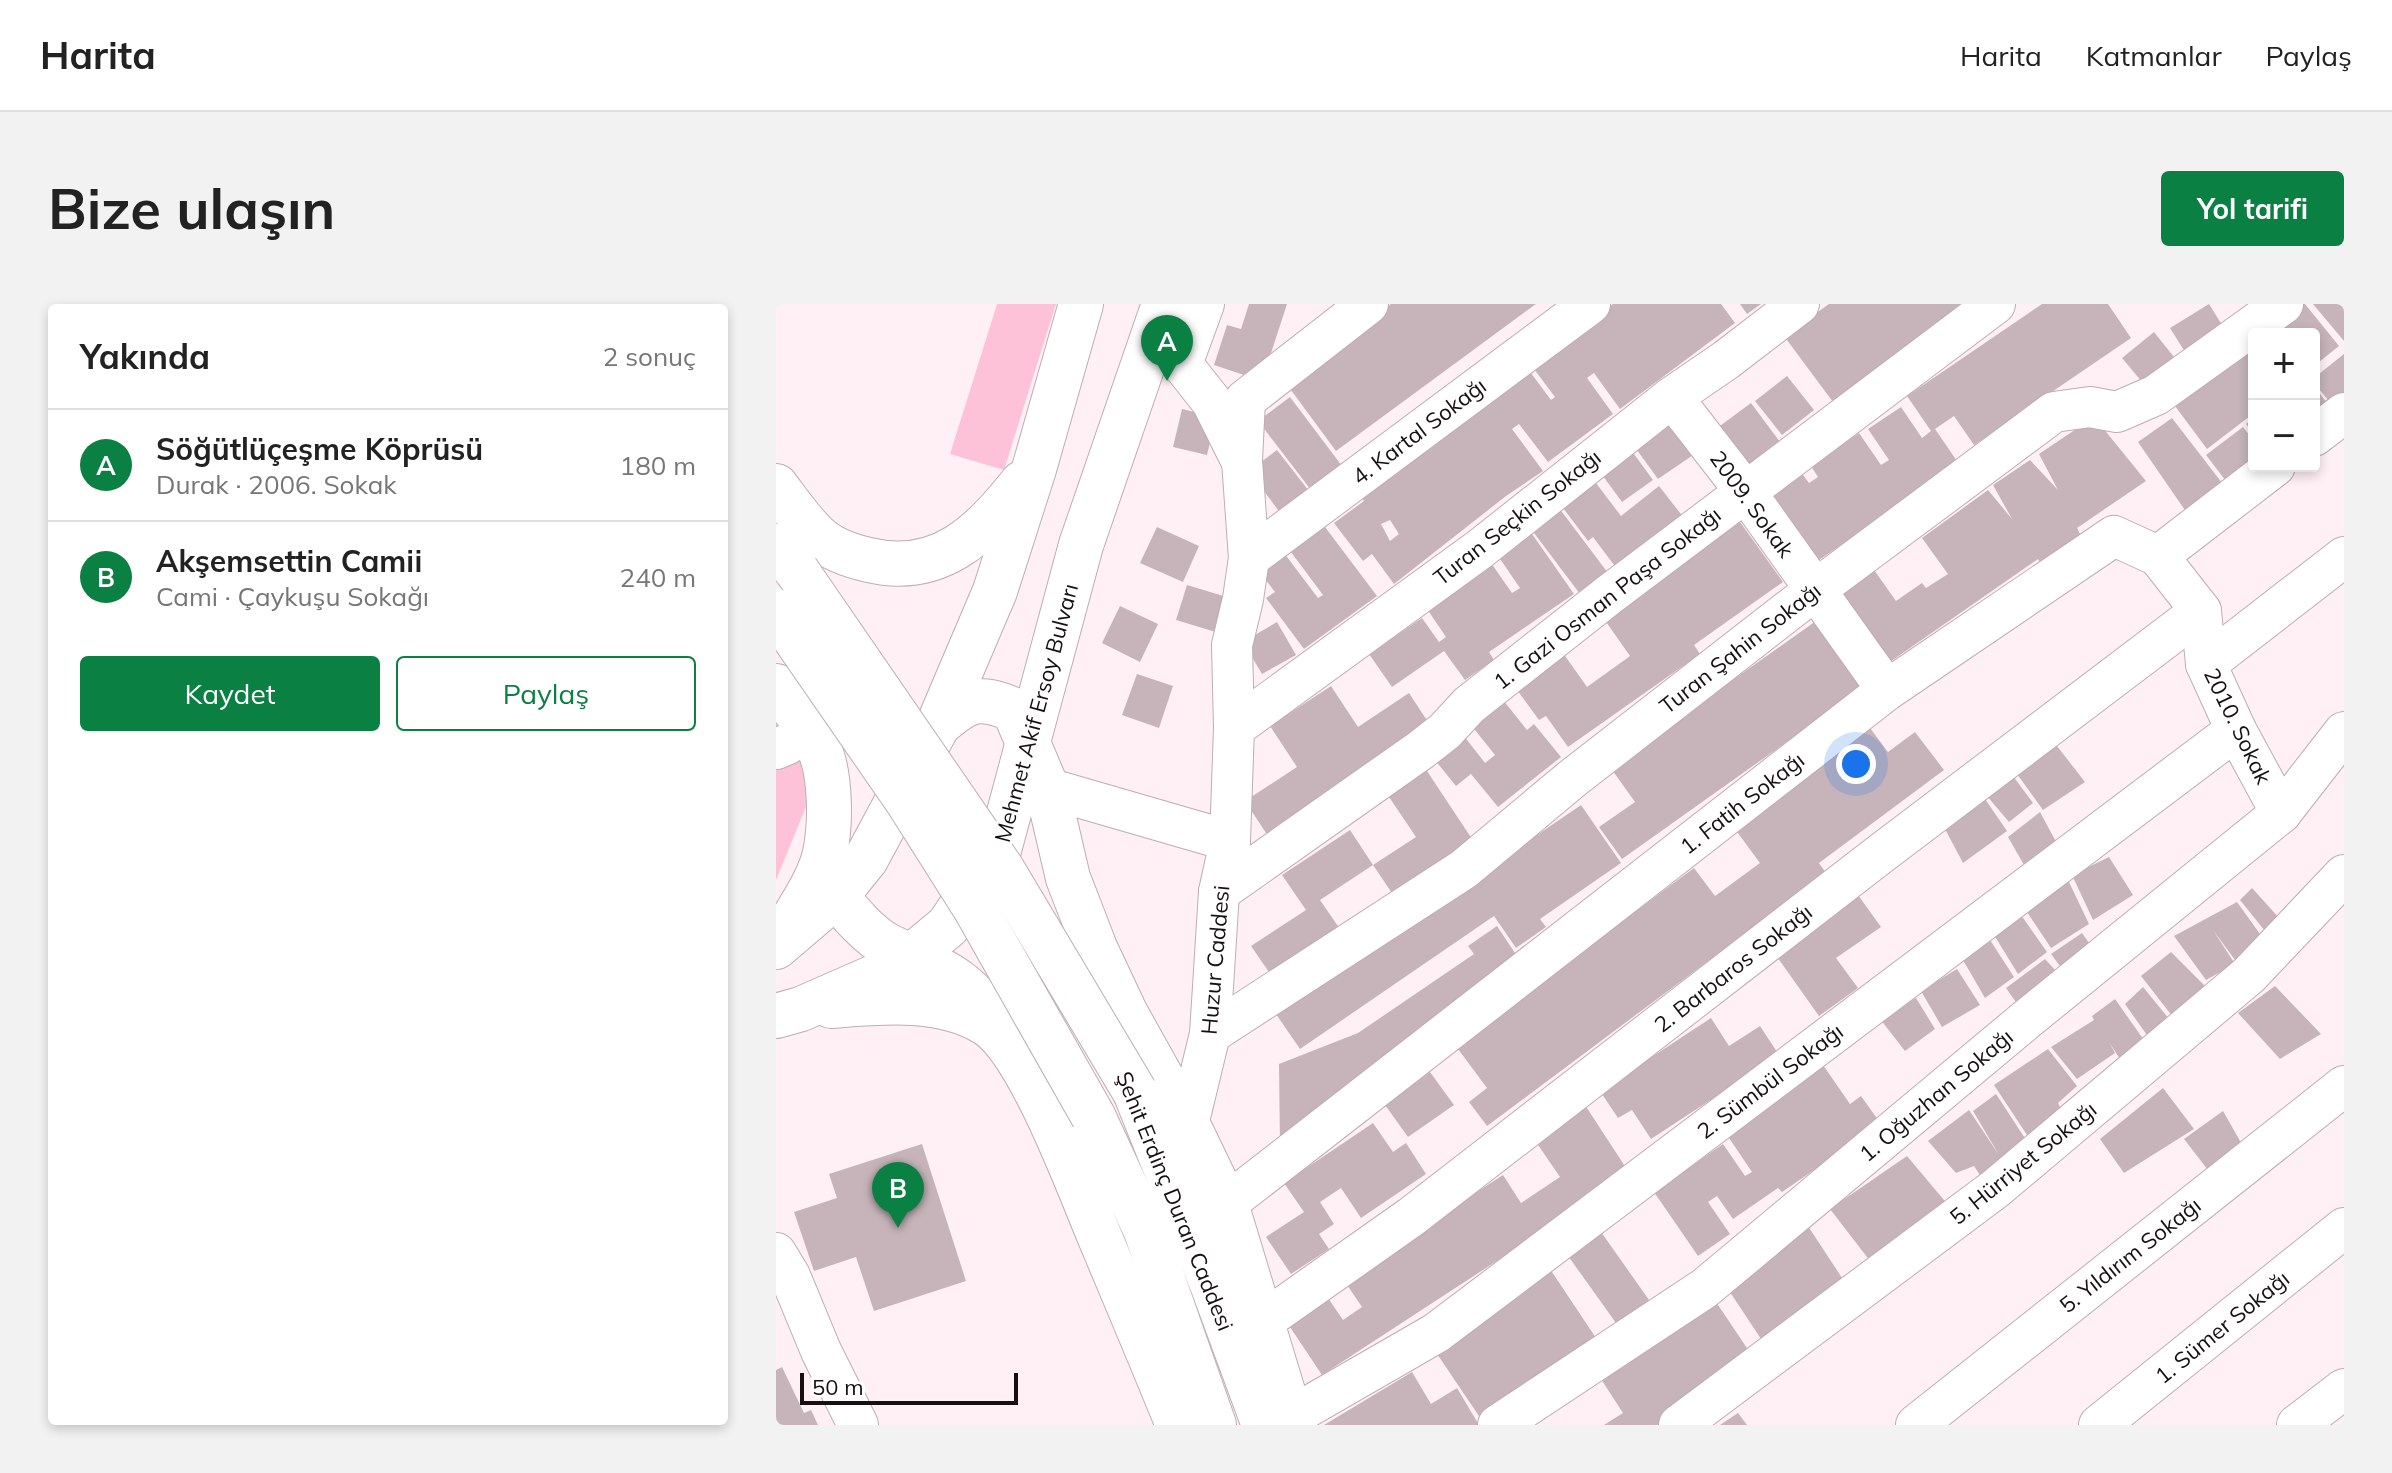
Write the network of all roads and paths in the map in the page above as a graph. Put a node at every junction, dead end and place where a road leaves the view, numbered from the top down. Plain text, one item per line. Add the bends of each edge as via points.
1 (1081, 304) edge
2 (1164, 304) edge
3 (1204, 304) edge
4 (1368, 304) edge
5 (1590, 304) edge
6 (1799, 304) edge
7 (1995, 304) edge
8 (2283, 304) edge
9 (1672, 397) junction
10 (2344, 413) edge
11 (2320, 431) edge
12 (1242, 461) junction
13 (1034, 469) junction
14 (2267, 472) edge
15 (776, 486) edge
16 (1745, 491) junction
17 (2158, 556) junction
18 (2344, 557) edge
19 (1249, 558) junction
20 (786, 559) edge
21 (1815, 590) junction
22 (776, 611) edge
23 (2201, 611) junction
24 (2206, 664) junction
25 (776, 686) edge
26 (1887, 690) junction
27 (938, 725) junction
28 (1234, 728) junction
29 (2236, 730) junction
30 (2344, 732) edge
31 (1029, 740) junction
32 (1047, 788) junction
33 (2281, 813) junction
34 (1230, 841) junction
35 (825, 854) junction
36 (2344, 875) edge
37 (1219, 892) junction
38 (837, 895) junction
39 (777, 946) edge
40 (912, 956) junction
41 (788, 1012) edge
42 (995, 1031) junction
43 (1210, 1034) junction
44 (2344, 1086) edge
45 (1188, 1125) junction
46 (1226, 1204) junction
47 (2344, 1228) edge
48 (781, 1270) edge
49 (1262, 1322) junction
50 (2344, 1389) edge
51 (1283, 1422) edge
52 (858, 1425) edge
53 (1178, 1425) edge
54 (1214, 1425) edge
55 (1498, 1425) edge
56 (1679, 1425) edge
57 (1916, 1425) edge
58 (2099, 1425) edge
59 (2297, 1425) edge

1 - 13 main road
2 - 31 main road, Mehmet Akif Ersoy Bulvarı via 1081,545
3 - 12 street via 1182,364 1212,402
4 - 12 street, Huzur Caddesi via 1245,400
5 - 19 street, 4. Kartal Sokağı
6 - 9 street, Turan Seçkin Sokağı
7 - 16 street, 1. Gazi Osman Paşa Sokağı
8 - 21 street, Turan Şahin Sokağı via 2156,395 2117,412 2090,407 2054,412
9 - 16 street, 2009. Sokak
9 - 28 street, Turan Seçkin Sokağı via 1480,549
10 - 11 street
12 - 19 street, Huzur Caddesi
13 - 15 main road via 992,521 935,558 908,564 847,555 819,538
13 - 27 main road via 995,591
14 - 17 street
16 - 21 street, 2009. Sokak
16 - 37 street, 1. Gazi Osman Paşa Sokağı via 1469,705 1422,749
17 - 23 street
17 - 26 street, 1. Fatih Sokağı via 2114,536
18 - 24 street
19 - 28 street, Huzur Caddesi via 1232,645
20 - 51 main road, Şehit Erdinç Duran Caddesi, bridge via 1002,869 1135,1092 1212,1284
21 - 26 street, 2009. Sokak
21 - 43 street, Turan Şahin Sokağı via 1464,869
22 - 54 main road, Şehit Erdinç Duran Caddesi, bridge via 975,908 1093,1116 1146,1231
23 - 24 street, 2010. Sokak
23 - 49 street, 2. Barbaros Sokağı via 1458,1181
24 - 29 street, 2010. Sokak
25 - 35 main road via 820,751 827,776
26 - 46 street, 1. Fatih Sokağı
27 - 31 main road via 961,705 991,700 1014,710
27 - 38 main road via 866,859
28 - 34 street, Huzur Caddesi
29 - 33 street, 2010. Sokak
29 - 51 street, 2. Sümbül Sokağı via 1436,1333
30 - 33 street, 1. Oğuzhan Sokağı
31 - 32 main road
31 - 40 main road, Mehmet Akif Ersoy Bulvarı via 999,850 948,926
32 - 34 street
32 - 45 main road via 1068,878 1095,948
33 - 55 street, 1. Oğuzhan Sokağı via 1705,1288
34 - 37 street, Huzur Caddesi
35 - 38 main road
35 - 39 main road
36 - 56 street, 5. Hürriyet Sokağı via 2249,975 1995,1189
37 - 43 street, Huzur Caddesi
38 - 39 main road
38 - 40 main road via 883,943
40 - 41 main road, Mehmet Akif Ersoy Bulvarı
40 - 42 main road via 964,986 983,1004
41 - 42 main road via 881,1002 926,1004 962,1011
42 - 53 main road via 1023,1067 1064,1152
43 - 45 street, Huzur Caddesi
44 - 57 street, 5. Yıldırım Sokağı
45 - 46 main road
46 - 49 main road
47 - 58 street, 1. Sümer Sokağı
48 - 52 street
49 - 51 main road
50 - 59 street

